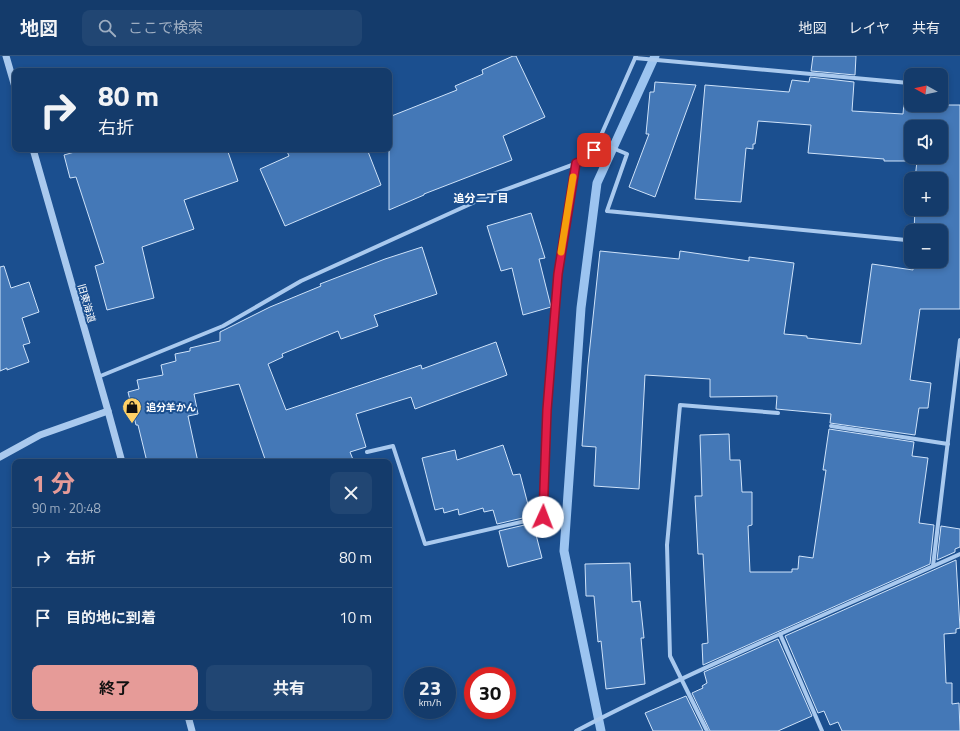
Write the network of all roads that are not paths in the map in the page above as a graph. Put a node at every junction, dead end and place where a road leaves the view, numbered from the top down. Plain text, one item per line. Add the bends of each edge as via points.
1 (6, 56) edge
2 (636, 57) edge
3 (12, 77) edge
4 (904, 83) edge
5 (598, 142) junction
6 (34, 152) edge
7 (576, 163) junction
8 (904, 240) edge
9 (960, 340) edge
10 (98, 377) junction
11 (108, 411) junction
12 (778, 413) dead end
13 (831, 426) dead end
14 (948, 444) junction
15 (367, 452) dead end
16 (0, 457) edge
17 (121, 459) edge
18 (960, 554) edge
19 (933, 566) junction
20 (780, 634) junction
21 (680, 679) junction
22 (189, 719) edge
23 (192, 731) edge
24 (576, 731) edge
25 (707, 731) edge
26 (822, 731) edge

1 - 3 street
2 - 4 street
2 - 5 street
5 - 7 street via 591,158
5 - 8 street via 627,154 607,211
6 - 10 street, 旧東海道
7 - 10 street via 488,196 301,281 222,326
7 - 15 street via 558,274 547,410 543,517 425,544 393,446
9 - 14 street
10 - 11 street, 旧東海道
11 - 16 street via 40,435
11 - 17 street, 旧東海道
12 - 21 street via 680,405 667,545 670,656
13 - 14 street
14 - 19 street
18 - 19 street
19 - 20 street
20 - 21 street
20 - 26 street
21 - 24 street
21 - 25 street
22 - 23 street

